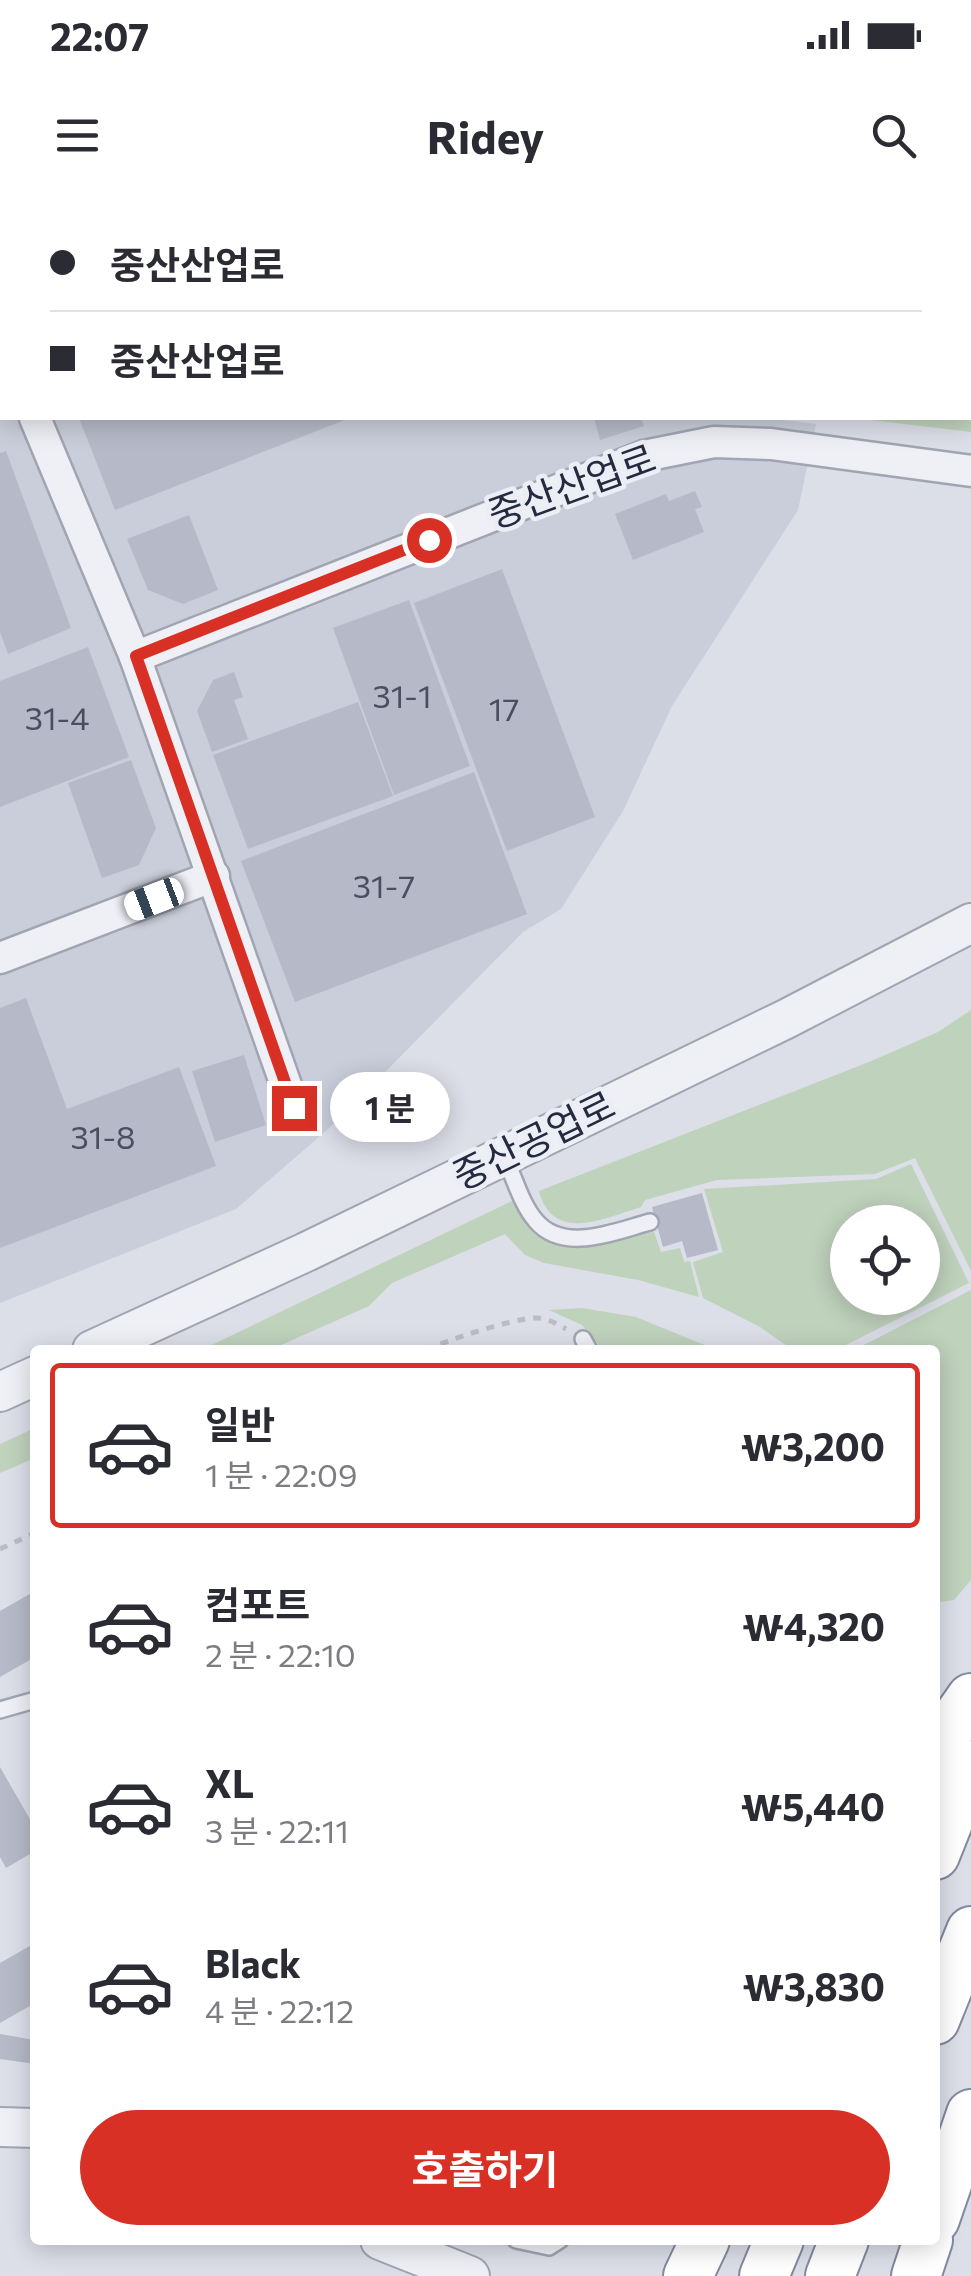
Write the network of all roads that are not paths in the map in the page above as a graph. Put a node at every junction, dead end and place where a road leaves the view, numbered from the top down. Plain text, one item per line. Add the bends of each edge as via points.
1 (36, 420) edge
2 (971, 471) edge
3 (136, 656) junction
4 (214, 876) junction
5 (971, 923) edge
6 (0, 958) edge
7 (294, 1108) dead end
8 (504, 1156) junction
9 (650, 1222) dead end
10 (103, 1345) edge
11 (30, 1378) edge
12 (0, 1392) edge
13 (971, 1698) edge
14 (30, 1701) edge
15 (0, 1710) edge
16 (940, 1749) edge
17 (971, 1765) edge
18 (940, 1842) edge
19 (971, 1930) edge
20 (940, 2008) edge
21 (971, 2114) edge
22 (0, 2126) edge
23 (30, 2128) edge
24 (940, 2204) edge
25 (392, 2245) edge
26 (702, 2245) edge
27 (777, 2245) edge
28 (842, 2245) edge
29 (926, 2245) edge
30 (470, 2276) edge
31 (688, 2276) edge
32 (764, 2276) edge
33 (830, 2276) edge
34 (916, 2276) edge

1 - 3 street
2 - 3 street, 중산산업로 via 771,444 714,442 644,456
3 - 4 street
4 - 6 street
4 - 7 street
5 - 8 street, 중산공업로
8 - 9 lane via 538,1224 553,1232 592,1238
8 - 10 street, 중산공업로
11 - 12 street
13 - 16 highway
14 - 15 lane
17 - 18 highway
19 - 20 highway
21 - 24 highway
22 - 23 street
25 - 30 street
26 - 31 highway
27 - 32 highway
28 - 33 highway
29 - 34 highway

